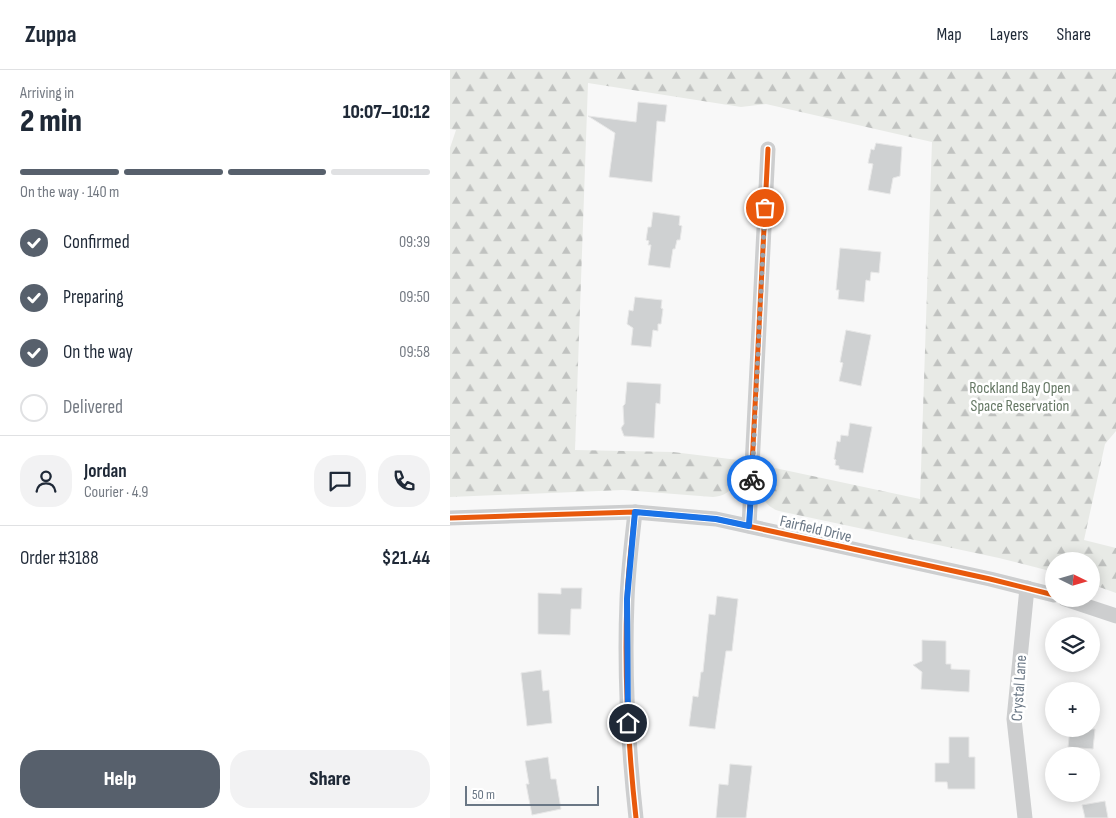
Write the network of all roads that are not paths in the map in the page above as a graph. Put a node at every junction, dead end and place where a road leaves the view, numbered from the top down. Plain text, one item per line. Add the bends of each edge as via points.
1 (768, 149) dead end
2 (635, 512) junction
3 (450, 518) edge
4 (749, 526) junction
5 (1027, 588) junction
6 (1045, 593) edge
7 (1092, 608) edge
8 (1116, 616) edge
9 (636, 818) edge
10 (1025, 818) edge

1 - 4 street
2 - 3 street, Fairfield Drive
2 - 4 street, Fairfield Drive via 716,519
2 - 9 street via 627,599 626,689
4 - 5 street, Fairfield Drive
5 - 6 street, Fairfield Drive
5 - 10 street, Crystal Lane via 1014,719
7 - 8 street

